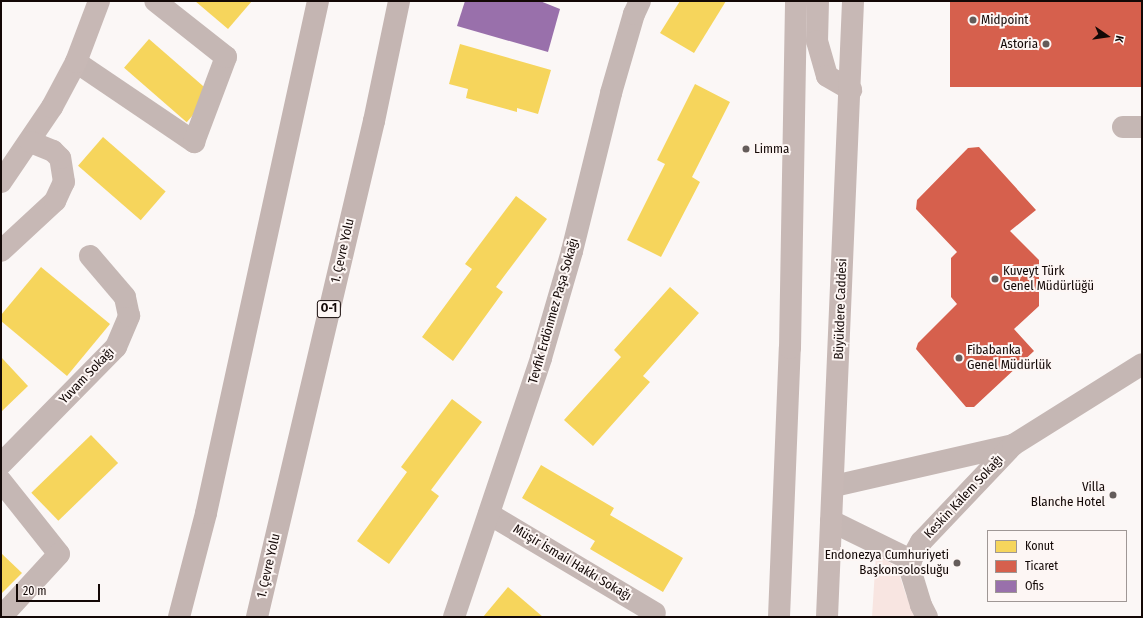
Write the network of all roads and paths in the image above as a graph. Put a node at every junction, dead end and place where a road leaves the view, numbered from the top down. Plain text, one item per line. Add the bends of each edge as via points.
1 (99, 1) edge
2 (154, 1) edge
3 (302, 1) edge
4 (318, 1) edge
5 (399, 1) edge
6 (640, 1) edge
7 (796, 1) edge
8 (818, 1) edge
9 (853, 1) edge
10 (76, 62) junction
11 (851, 90) junction
12 (31, 142) junction
13 (285, 149) junction
14 (1, 182) edge
15 (1, 251) edge
16 (90, 256) dead end
17 (1142, 364) edge
18 (1012, 445) junction
19 (1, 464) edge
20 (1, 480) edge
21 (834, 486) junction
22 (489, 514) junction
23 (831, 521) junction
24 (911, 560) junction
25 (655, 612) dead end
26 (2, 617) edge
27 (179, 617) edge
28 (257, 617) edge
29 (454, 617) edge
30 (779, 617) edge
31 (826, 617) edge
32 (927, 617) edge

1 - 10 main road
2 - 10 street via 226,57 194,142
3 - 13 highway
4 - 13 highway
5 - 28 highway, 1. Çevre Yolu / O-1 via 374,120
6 - 22 street, Tevfik Erdönmez Paşa Sokağı via 611,93 572,251 541,358
7 - 30 main road via 790,348
8 - 11 main road via 817,41 827,76
9 - 11 main road, Büyükdere Caddesi
10 - 12 main road
11 - 21 main road, Büyükdere Caddesi
12 - 14 main road
12 - 15 main road via 53,151 60,158 64,182 55,201
13 - 27 highway via 206,513
16 - 19 street, Yuvam Sokağı via 125,297 129,316 116,347
17 - 18 street, Keskin Kalem Sokağı
18 - 21 street, Keskin Kalem Sokağı
18 - 24 street, Keskin Kalem Sokağı via 921,542
20 - 26 street via 59,554
21 - 23 main road, Büyükdere Caddesi
22 - 25 street, Müşir İsmail Hakkı Sokağı
22 - 29 street, Tevfik Erdönmez Paşa Sokağı
23 - 24 street
23 - 31 main road, Büyükdere Caddesi
24 - 32 street via 910,568

